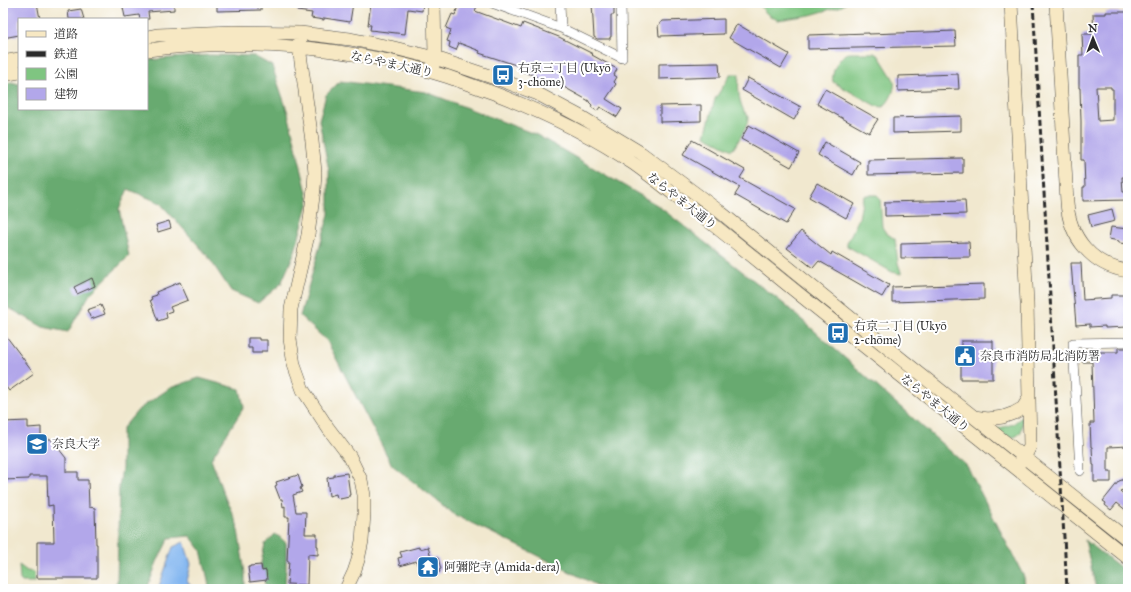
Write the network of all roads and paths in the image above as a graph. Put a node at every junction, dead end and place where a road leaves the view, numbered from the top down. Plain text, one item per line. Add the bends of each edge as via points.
1 (434, 3) edge
2 (492, 3) edge
3 (560, 3) edge
4 (621, 3) edge
5 (1011, 3) edge
6 (1056, 3) edge
7 (501, 5) edge
8 (561, 28) junction
9 (300, 34) junction
10 (148, 37) edge
11 (299, 47) junction
12 (148, 50) edge
13 (435, 58) junction
14 (18, 59) edge
15 (3, 62) edge
16 (18, 72) edge
17 (431, 72) junction
18 (3, 75) edge
19 (1128, 271) edge
20 (1128, 342) edge
21 (1028, 400) junction
22 (974, 417) junction
23 (1024, 457) junction
24 (1015, 468) junction
25 (1080, 471) dead end
26 (1128, 540) edge
27 (1128, 558) edge
28 (346, 589) edge

1 - 13 street
2 - 7 street
3 - 8 street
4 - 8 street via 622,58
5 - 21 street via 1027,303
6 - 19 street via 1069,219 1084,247 1096,259 1113,268
7 - 8 street
9 - 10 street, ならやま大通り via 233,32
9 - 11 street
9 - 13 street, ならやま大通り via 350,39
11 - 12 street, ならやま大通り via 254,44
11 - 17 street, ならやま大通り via 387,60
11 - 28 street via 315,172 308,235 291,310 290,339 294,365 304,390 350,457 361,480 364,495 362,541 358,560
13 - 17 street
13 - 22 street, ならやま大通り via 538,94 641,153 719,211
14 - 15 street
16 - 18 street
17 - 24 street, ならやま大通り via 525,105 585,134 635,164 711,222
20 - 25 street via 1073,343
21 - 22 street via 1023,408 1003,417
21 - 23 street via 1030,447
22 - 23 street, ならやま大通り
23 - 24 street
23 - 26 street, ならやま大通り
24 - 27 street, ならやま大通り

